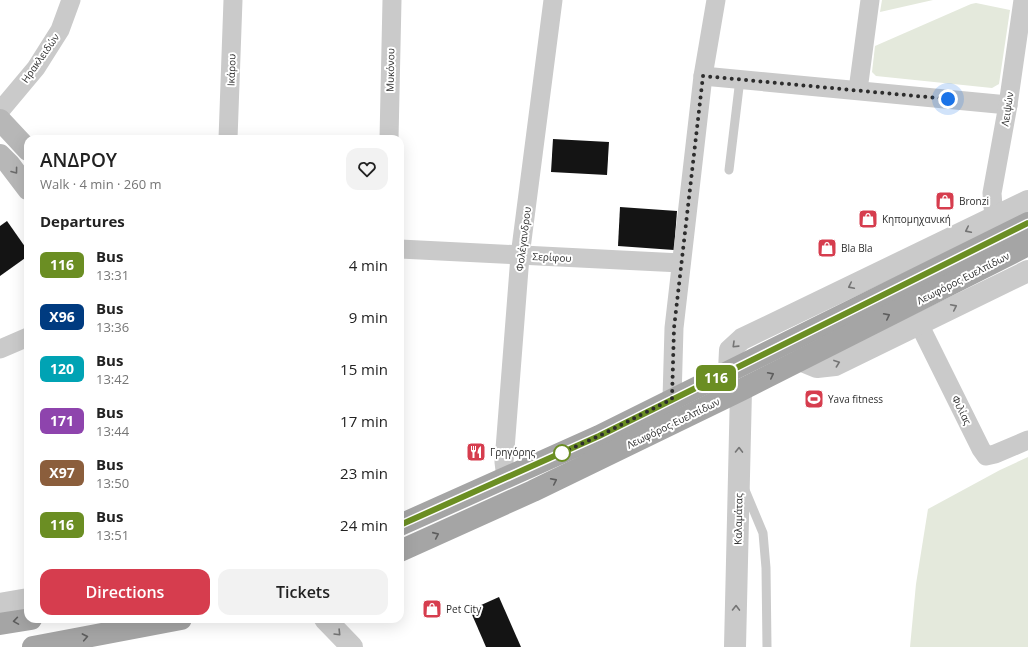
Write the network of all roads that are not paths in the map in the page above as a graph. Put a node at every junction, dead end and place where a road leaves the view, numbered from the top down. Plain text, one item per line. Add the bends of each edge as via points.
1 (71, 0) edge
2 (233, 0) edge
3 (392, 0) edge
4 (553, 0) edge
5 (716, 0) edge
6 (870, 0) edge
7 (1023, 0) edge
8 (703, 76) junction
9 (740, 79) junction
10 (858, 90) junction
11 (1008, 104) junction
12 (0, 111) edge
13 (0, 120) edge
14 (228, 135) edge
15 (389, 135) edge
16 (24, 146) edge
17 (0, 155) edge
18 (729, 170) dead end
19 (24, 184) edge
20 (1028, 201) edge
21 (995, 217) junction
22 (1028, 223) edge
23 (1028, 245) edge
24 (404, 249) edge
25 (520, 256) junction
26 (681, 263) junction
27 (1028, 271) edge
28 (919, 324) junction
29 (24, 338) edge
30 (0, 350) edge
31 (800, 360) junction
32 (729, 371) junction
33 (741, 390) junction
34 (672, 399) junction
35 (1028, 440) edge
36 (739, 474) junction
37 (506, 478) junction
38 (404, 523) edge
39 (404, 549) edge
40 (24, 600) edge
41 (0, 604) edge
42 (24, 620) edge
43 (160, 623) edge
44 (329, 623) edge
45 (0, 624) edge
46 (33, 647) edge
47 (352, 647) edge
48 (735, 647) edge
49 (767, 647) edge

1 - 12 street, Ηρακλειδών via 60,30 36,68
2 - 14 street, Ικάρου
3 - 15 street, Μυκόνου
4 - 25 street, Φολέγανδρου
5 - 8 street
6 - 10 street
7 - 11 street, Λειψών
8 - 9 street
8 - 26 street
9 - 10 street
9 - 18 lane
10 - 11 street
11 - 21 street, Λειψών via 992,192
13 - 16 main road
17 -> 19 main road
20 - 21 street
21 -> 32 street via 742,339 730,350
22 - 32 main road, Λεωφόρος Ευελπίδων
31 -> 23 main road, Λεωφόρος Ευελπίδων
24 - 25 street, Σερίφου
25 - 26 street, Σερίφου
25 - 37 street, Φολέγανδρου via 504,462
26 - 34 street via 674,328
28 -> 27 street
31 -> 28 street via 817,367 835,365
28 - 35 street, Φιλίας via 986,456
29 - 30 street
33 -> 31 main road, Λεωφόρος Ευελπίδων
32 - 34 main road, Λεωφόρος Ευελπίδων
36 -> 33 street, Καλαμάτας
39 -> 33 main road, Λεωφόρος Ευελπίδων via 540,488
34 - 37 main road, Λεωφόρος Ευελπίδων via 599,436
48 -> 36 street, Καλαμάτας
36 - 49 lane via 763,533
37 - 38 main road, Λεωφόρος Ευελπίδων
40 - 41 street
42 -> 45 main road
46 -> 43 main road
44 -> 47 street

